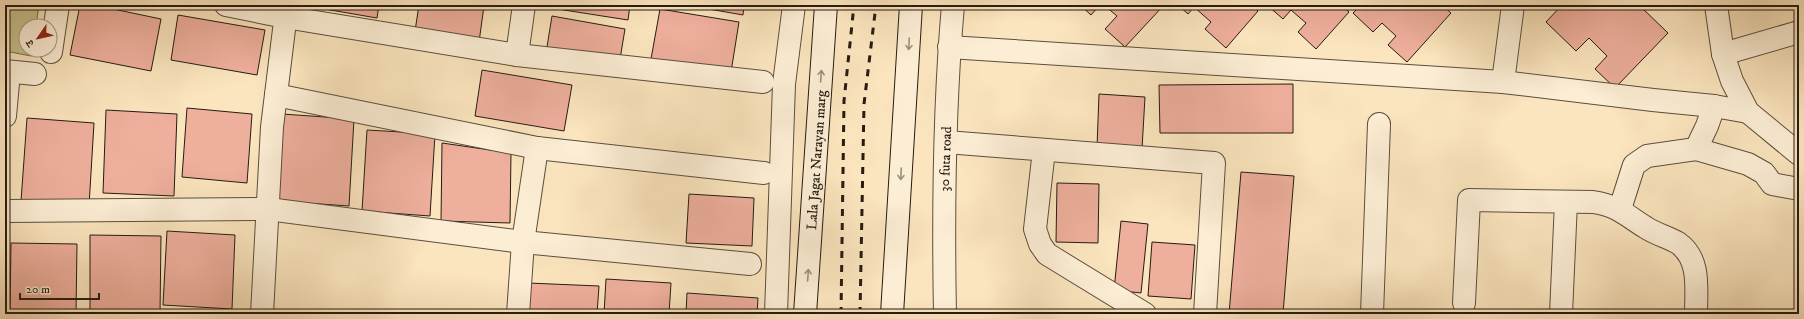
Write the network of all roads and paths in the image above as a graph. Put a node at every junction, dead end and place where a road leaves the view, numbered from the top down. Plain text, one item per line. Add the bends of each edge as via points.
1 (58, 5) edge
2 (226, 5) edge
3 (524, 5) edge
4 (794, 5) edge
5 (826, 5) edge
6 (911, 5) edge
7 (953, 5) edge
8 (1513, 5) edge
9 (1716, 5) edge
10 (286, 11) edge
11 (56, 18) edge
12 (1799, 32) edge
13 (949, 47) junction
14 (1723, 54) junction
15 (517, 55) junction
16 (7, 72) edge
17 (35, 74) dead end
18 (763, 82) dead end
19 (1503, 82) junction
20 (276, 95) junction
21 (1714, 106) junction
22 (1748, 112) junction
23 (5, 116) edge
24 (1379, 124) dead end
25 (946, 142) junction
26 (537, 148) junction
27 (1696, 149) junction
28 (1044, 150) junction
29 (1799, 154) edge
30 (764, 173) dead end
31 (1799, 189) edge
32 (1566, 202) junction
33 (268, 209) junction
34 (1620, 209) junction
35 (5, 211) edge
36 (523, 242) junction
37 (750, 264) dead end
38 (1464, 303) dead end
39 (262, 314) edge
40 (518, 314) edge
41 (776, 314) edge
42 (805, 314) edge
43 (892, 314) edge
44 (945, 314) edge
45 (1145, 314) edge
46 (1204, 314) edge
47 (1372, 314) edge
48 (1561, 314) edge
49 (1696, 314) edge

1 - 11 street
2 - 10 street
3 - 15 street
4 - 41 street via 784,84
42 -> 5 street, Lala Jagat Narayan marg
6 -> 43 street
7 - 13 street, 30 futa road
8 - 19 street
9 - 14 street
10 - 15 street
10 - 20 street
12 - 14 street
13 - 19 street
13 - 25 street, 30 futa road
14 - 22 street via 1732,81
15 - 18 street
16 - 17 street
16 - 23 street
19 - 21 street
20 - 26 street
20 - 33 street
21 - 22 street
21 - 27 street
22 - 29 street
24 - 47 street
25 - 28 street
25 - 44 street, 30 futa road via 943,218
26 - 30 street
26 - 36 street
27 - 31 street via 1748,164 1764,173 1772,184
27 - 34 street via 1647,156 1634,165
28 - 45 street via 1035,228 1040,244 1047,254
28 - 46 street via 1214,163
32 - 34 street via 1593,202
32 - 38 street via 1469,200
32 - 48 street
33 - 35 street
33 - 36 street
33 - 39 street
34 - 49 street via 1654,233 1687,250 1694,264 1697,281
36 - 37 street
36 - 40 street

